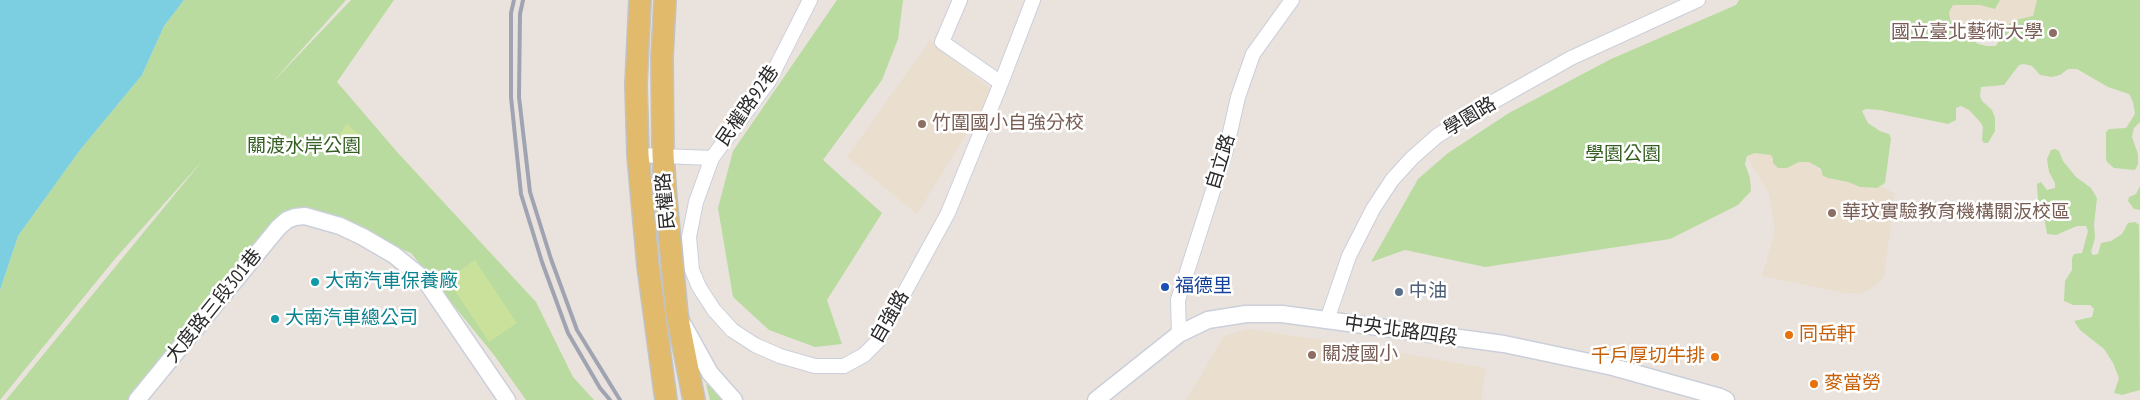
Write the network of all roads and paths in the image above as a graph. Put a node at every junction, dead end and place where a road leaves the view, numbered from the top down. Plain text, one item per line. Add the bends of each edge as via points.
1 (640, 0) edge
2 (664, 0) edge
3 (810, 0) edge
4 (960, 0) edge
5 (1033, 0) edge
6 (1292, 0) edge
7 (1698, 0) edge
8 (1001, 83) junction
9 (638, 155) junction
10 (663, 155) junction
11 (712, 158) junction
12 (677, 314) junction
13 (1327, 320) junction
14 (1179, 334) junction
15 (475, 356) junction
16 (137, 400) edge
17 (496, 400) edge
18 (507, 400) edge
19 (666, 400) edge
20 (694, 400) edge
21 (734, 400) edge
22 (1096, 400) edge
23 (1726, 400) edge

1 - 9 main road, 民權路 via 636,85
2 - 10 main road, 民權路
3 - 11 street, 民權路92巷 via 769,81
4 - 8 street via 942,42
5 - 8 street, 自強路
6 - 14 street, 自立路 via 1253,54 1238,97 1226,150 1178,300
7 - 13 street, 學園路 via 1571,58 1437,136 1392,180 1373,209 1349,256
8 - 11 street, 自強路 via 948,213 896,310 872,349 844,366 815,366 780,356 755,344 732,330 699,287 692,270 689,237 696,202
9 - 10 street
9 - 19 main road, 民權路 via 648,266
10 - 11 street
10 - 12 main road, 民權路
12 - 20 main road, 民權路
12 - 21 street via 710,373
13 - 14 street, 中央北路四段 via 1282,314 1246,314 1208,320
13 - 23 street, 中央北路四段 via 1504,344 1613,367
14 - 22 street, 中央北路四段
15 - 16 street, 大度路三段301巷 via 425,280 394,255 340,226 305,216 295,217 278,228
15 - 17 street
15 - 18 street

